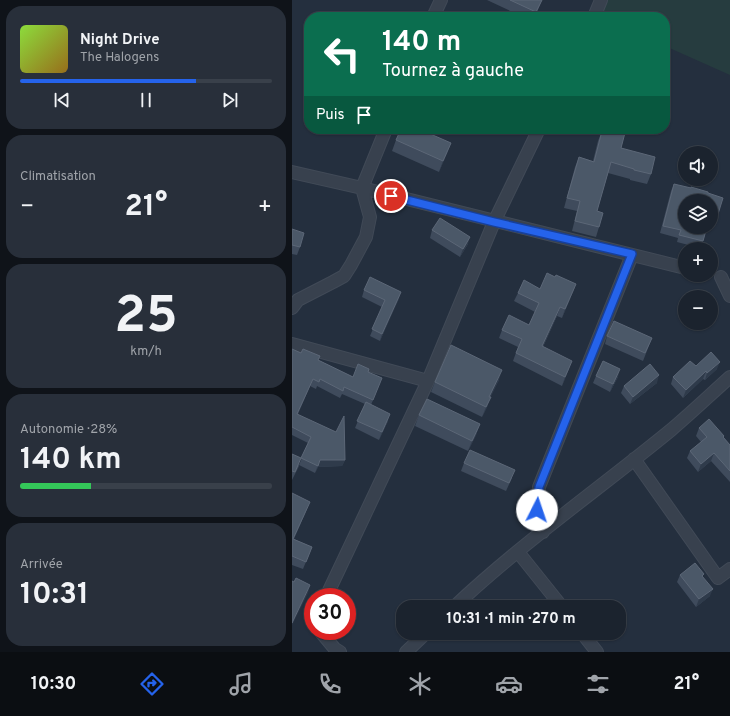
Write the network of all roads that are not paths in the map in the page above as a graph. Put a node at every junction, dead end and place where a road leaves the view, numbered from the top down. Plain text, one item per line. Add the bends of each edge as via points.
1 (441, 0) edge
2 (601, 0) edge
3 (435, 12) edge
4 (596, 12) edge
5 (384, 134) edge
6 (537, 134) edge
7 (292, 172) edge
8 (362, 188) junction
9 (494, 222) junction
10 (632, 254) junction
11 (678, 266) edge
12 (721, 277) edge
13 (730, 296) edge
14 (292, 308) edge
15 (292, 344) edge
16 (730, 377) edge
17 (428, 381) junction
18 (634, 459) junction
19 (543, 532) junction
20 (518, 552) junction
21 (730, 569) edge
22 (330, 588) edge
23 (462, 600) edge
24 (556, 600) edge
25 (328, 640) edge
26 (419, 640) edge
27 (588, 640) edge
28 (340, 652) edge
29 (406, 652) edge
30 (597, 652) edge

1 - 3 street
2 - 4 street
5 - 8 street
6 - 9 street
7 - 8 street
8 - 9 street
8 - 14 street via 370,217 366,237 351,265 344,276 298,300
9 - 10 street
9 - 17 street
10 - 11 street
10 - 19 street via 539,487 537,510
12 - 13 street
15 - 17 street
16 - 18 street
17 - 22 street
18 - 19 street
18 - 21 street via 718,578
19 - 20 street
20 - 23 street
20 - 24 street
25 - 28 street
26 - 29 street
27 - 30 street

